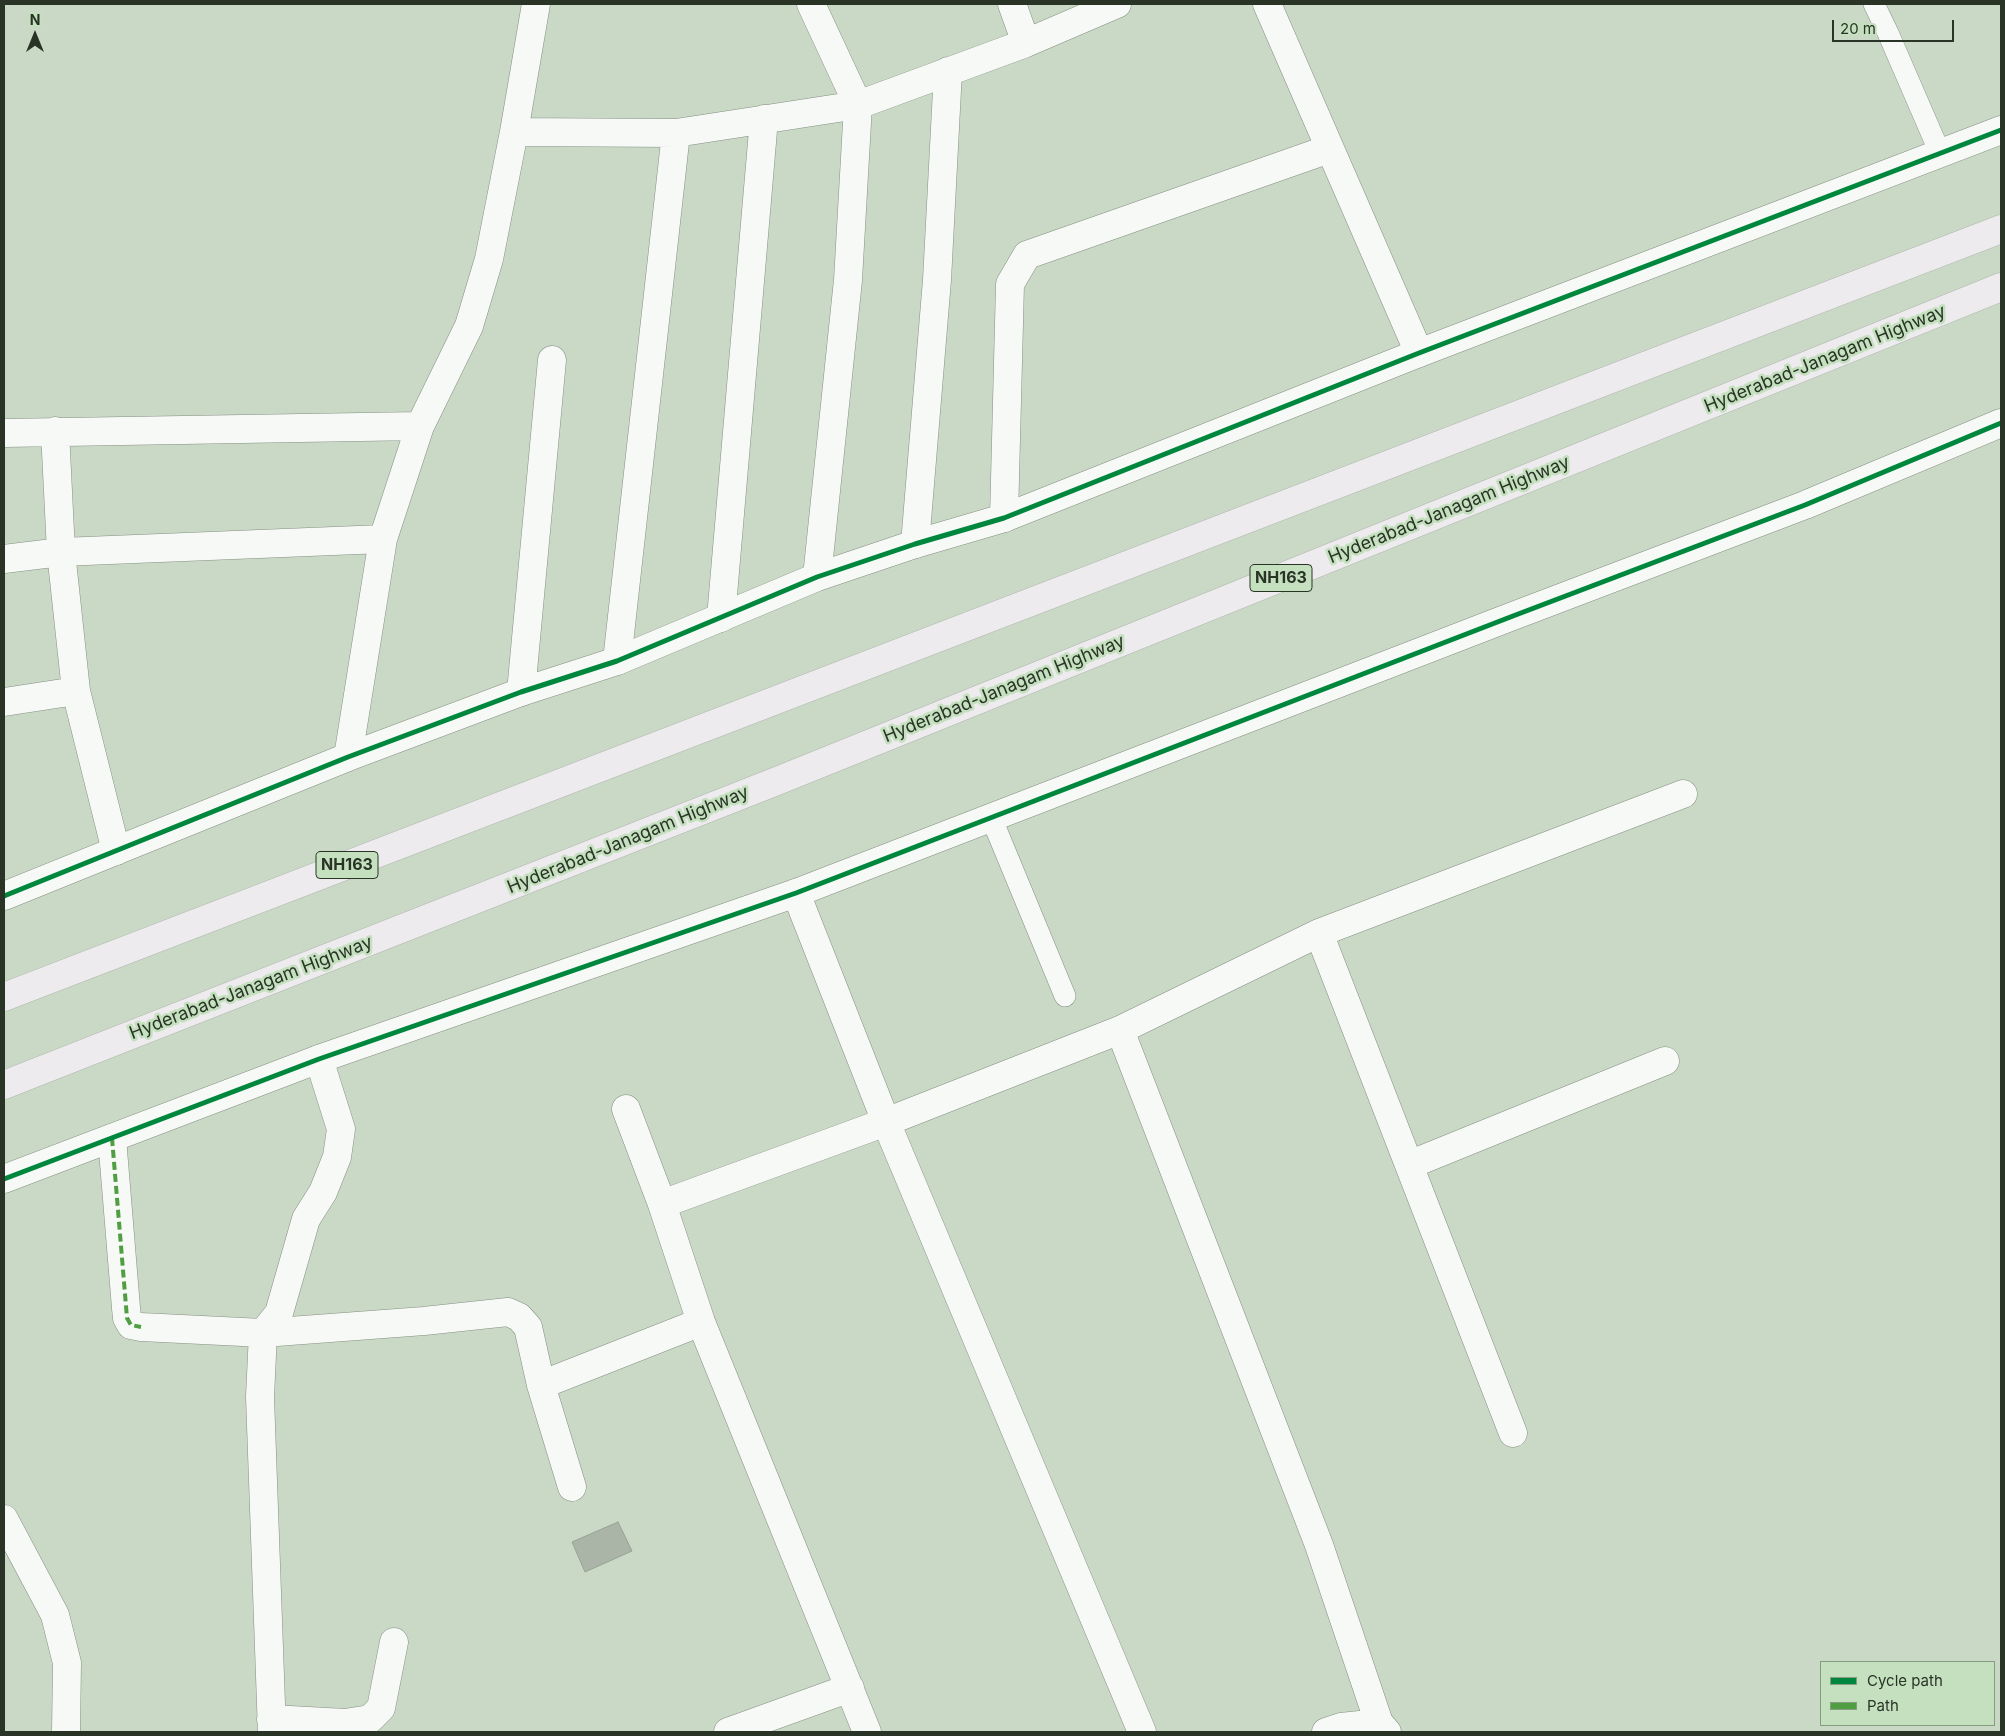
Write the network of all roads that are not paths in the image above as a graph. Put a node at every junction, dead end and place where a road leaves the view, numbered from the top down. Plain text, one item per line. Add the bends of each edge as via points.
1 (536, 4) edge
2 (811, 4) edge
3 (1012, 4) edge
4 (1117, 4) edge
5 (1267, 4) edge
6 (1874, 4) edge
7 (1026, 43) junction
8 (948, 71) junction
9 (858, 106) junction
10 (764, 119) junction
11 (2001, 130) edge
12 (514, 132) junction
13 (676, 133) junction
14 (1329, 149) junction
15 (1940, 153) junction
16 (2001, 229) edge
17 (2001, 287) edge
18 (1419, 353) junction
19 (552, 360) dead end
20 (2001, 423) edge
21 (420, 426) junction
22 (55, 431) junction
23 (4, 432) edge
24 (1004, 518) junction
25 (383, 539) junction
26 (915, 544) junction
27 (61, 552) junction
28 (4, 559) edge
29 (817, 577) junction
30 (721, 618) junction
31 (617, 661) junction
32 (76, 691) junction
33 (521, 692) junction
34 (4, 702) edge
35 (348, 756) junction
36 (1682, 794) dead end
37 (992, 816) junction
38 (116, 851) junction
39 (796, 894) junction
40 (4, 896) edge
41 (1319, 933) junction
42 (1065, 996) dead end
43 (4, 997) edge
44 (1120, 1030) junction
45 (319, 1060) junction
46 (1665, 1062) dead end
47 (4, 1085) edge
48 (626, 1109) dead end
49 (886, 1122) junction
50 (112, 1138) junction
51 (1409, 1165) junction
52 (4, 1179) edge
53 (662, 1204) junction
54 (701, 1322) junction
55 (263, 1333) junction
56 (541, 1385) junction
57 (1514, 1432) dead end
58 (572, 1487) dead end
59 (4, 1519) edge
60 (394, 1642) dead end
61 (850, 1688) junction
62 (272, 1726) edge
63 (1383, 1728) edge
64 (66, 1732) edge
65 (728, 1732) edge
66 (867, 1732) edge
67 (1142, 1732) edge
68 (1326, 1732) edge

1 - 12 street
2 - 9 street
3 - 7 street
4 - 7 street
5 - 14 street
6 - 15 lane
7 - 8 street
8 - 9 street
8 - 26 street via 937,280
9 - 10 street
9 - 29 street via 848,280
10 - 13 street
10 - 30 street
11 - 15 street
12 - 13 street
12 - 21 street via 489,259 469,326
13 - 31 street
14 - 18 street
14 - 24 street via 1027,255 1010,284
15 - 18 street
16 - 43 highway, NH163
17 - 47 highway, Hyderabad-Janagam Highway / NH163 via 741,795
18 - 24 street
19 - 33 street
20 - 37 street via 1805,505
21 - 22 street
21 - 25 street
22 - 23 street
22 - 27 street
24 - 26 street
25 - 27 street
25 - 35 street
26 - 29 street
27 - 28 street
27 - 32 street
29 - 30 street
30 - 31 street
31 - 33 street
32 - 34 street
32 - 38 street
33 - 35 street
35 - 38 street
36 - 41 street
37 - 39 street
37 - 42 lane
38 - 40 street
39 - 45 street
39 - 49 street
41 - 44 street
41 - 51 street
44 - 49 street
44 - 63 street via 1319,1544
45 - 50 street
45 - 55 street via 341,1129 337,1157 323,1192 306,1219 279,1313
46 - 51 street
48 - 53 street
49 - 53 street
49 - 67 street
50 - 52 street
50 - 55 street via 127,1318 131,1325
51 - 57 street
53 - 54 street
54 - 56 street
54 - 61 street
55 - 56 street via 508,1312 519,1317 528,1327
55 - 62 street via 260,1398
56 - 58 street
59 - 64 street via 55,1615 67,1663
60 - 62 street via 382,1708 370,1719
61 - 65 street
61 - 66 street
63 - 68 street via 1341,1727

